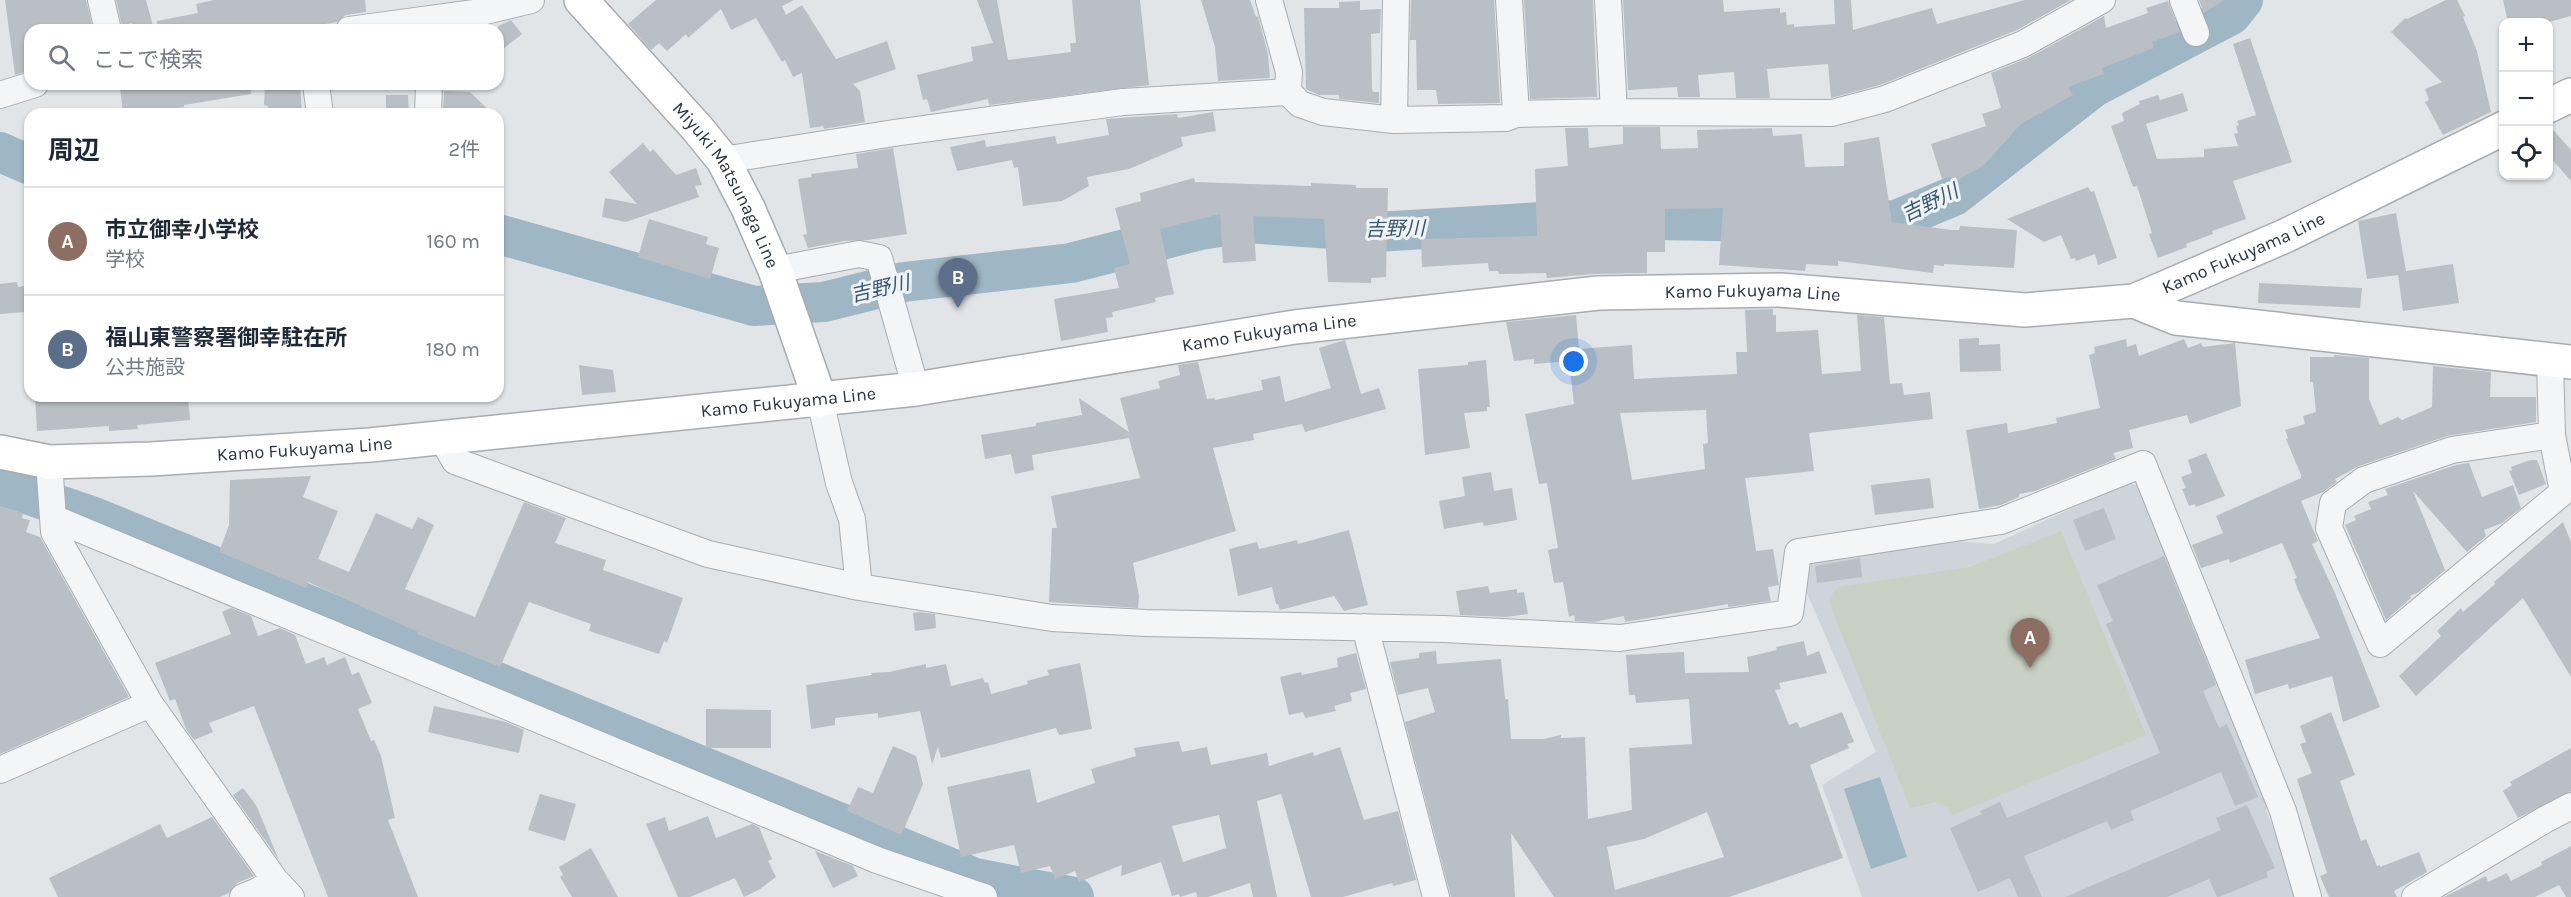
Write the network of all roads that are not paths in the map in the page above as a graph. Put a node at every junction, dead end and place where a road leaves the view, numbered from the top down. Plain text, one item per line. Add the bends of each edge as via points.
1 (101, 0) edge
2 (531, 0) edge
3 (581, 0) edge
4 (1269, 0) edge
5 (1396, 0) edge
6 (1509, 0) edge
7 (1608, 0) edge
8 (2102, 0) edge
9 (2182, 0) edge
10 (107, 24) edge
11 (431, 24) edge
12 (2196, 33) dead end
13 (24, 88) edge
14 (317, 90) edge
15 (429, 90) edge
16 (1288, 92) junction
17 (2571, 95) edge
18 (0, 96) edge
19 (2553, 104) edge
20 (319, 108) edge
21 (428, 108) edge
22 (1614, 112) junction
23 (1516, 114) junction
24 (1394, 120) junction
25 (2499, 130) edge
26 (723, 160) junction
27 (783, 295) junction
28 (2134, 302) junction
29 (2560, 361) edge
30 (916, 389) junction
31 (820, 400) junction
32 (2552, 435) junction
33 (442, 438) junction
34 (0, 452) edge
35 (51, 495) junction
36 (859, 587) junction
37 (1365, 627) junction
38 (150, 704) junction
39 (0, 770) edge
40 (2571, 806) edge
41 (283, 888) edge
42 (243, 897) edge
43 (984, 897) edge
44 (1436, 897) edge
45 (2308, 897) edge
46 (2415, 897) edge

1 - 10 street
2 - 11 street
3 - 26 main road, Miyuki Matsunaga Line
4 - 16 street via 1289,72
5 - 24 street
6 - 23 street
7 - 22 street
8 - 22 street via 2023,44 1885,99 1832,113
9 - 12 street
13 - 18 street
14 - 20 street
15 - 21 street
16 - 24 street via 1300,104 1323,112
16 - 26 street via 1123,102
17 - 19 main road
22 - 23 street
23 - 24 street via 1506,118
25 - 28 main road, Kamo Fukuyama Line via 2285,236
26 - 27 main road, Miyuki Matsunaga Line via 748,207
27 - 30 street via 859,254 879,258
27 - 31 main road, Miyuki Matsunaga Line
28 - 29 main road via 2176,318
28 - 30 main road, Kamo Fukuyama Line via 2025,310 1780,290 1598,293 1295,327
29 - 32 street
30 - 31 main road, Kamo Fukuyama Line
31 - 33 main road, Kamo Fukuyama Line
31 - 36 street via 839,483 852,519
32 - 32 street via 2452,450 2364,480 2333,503 2330,528 2380,644 2563,492
33 - 35 main road, Kamo Fukuyama Line via 174,457
33 - 36 street via 455,461 708,554
34 - 35 main road, Kamo Fukuyama Line
35 - 38 street via 54,532
35 - 43 street via 878,860
36 - 37 street via 1052,618
37 - 44 street
37 - 45 street via 1620,638 1790,613 1798,552 2001,521 2144,464 2283,811
38 - 39 street
38 - 41 street
40 - 46 street
41 - 42 street

